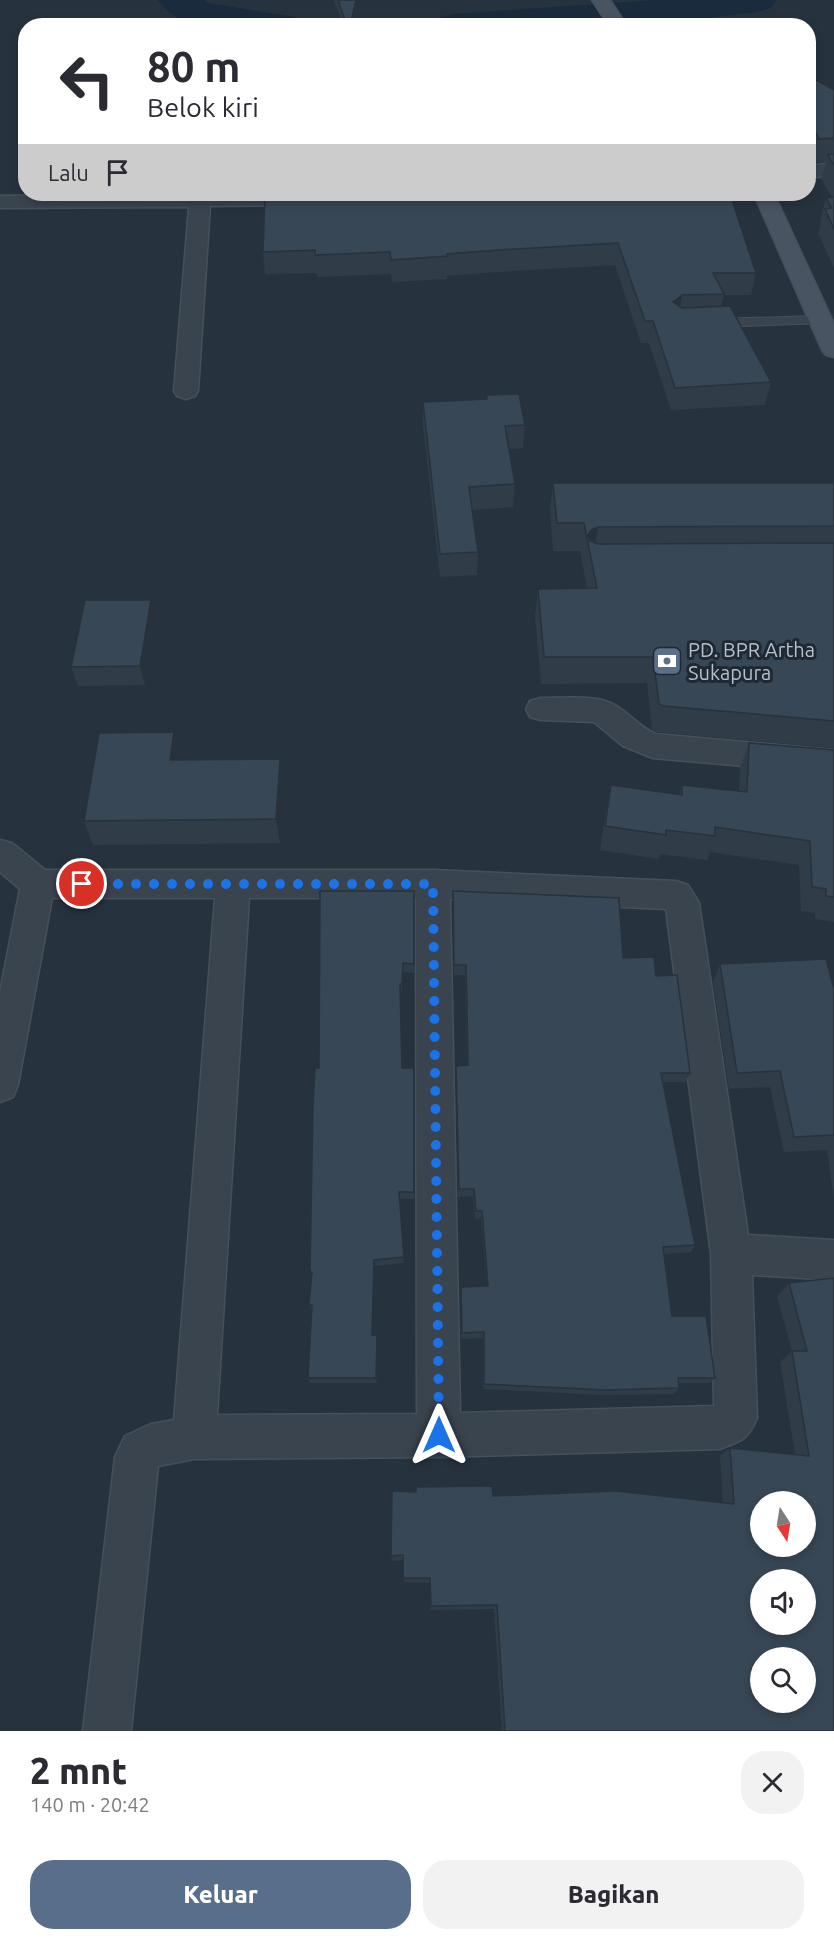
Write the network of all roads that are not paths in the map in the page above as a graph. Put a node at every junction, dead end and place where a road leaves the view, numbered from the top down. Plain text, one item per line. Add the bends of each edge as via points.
1 (602, 2) edge
2 (613, 18) edge
3 (834, 169) edge
4 (816, 171) edge
5 (67, 201) edge
6 (200, 201) edge
7 (767, 201) edge
8 (0, 202) edge
9 (819, 320) junction
10 (701, 323) edge
11 (834, 350) edge
12 (186, 391) dead end
13 (541, 709) dead end
14 (834, 762) edge
15 (0, 853) edge
16 (39, 884) junction
17 (433, 884) junction
18 (233, 885) junction
19 (7, 1005) edge
20 (0, 1085) edge
21 (731, 1254) junction
22 (834, 1260) edge
23 (439, 1435) junction
24 (194, 1437) junction
25 (107, 1731) edge

1 - 2 street
3 - 4 street
5 - 8 street
6 - 12 street
7 - 9 street
9 - 10 lane
9 - 11 street
13 - 14 street via 601,711 634,738 653,746
15 - 16 street
16 - 18 street
16 - 19 street
17 - 18 street
17 - 21 street via 676,895 680,899
17 - 23 street
18 - 24 street
19 - 20 street
21 - 22 street
21 - 23 street via 736,1409 731,1424
23 - 24 street
24 - 25 street via 151,1446 137,1457

